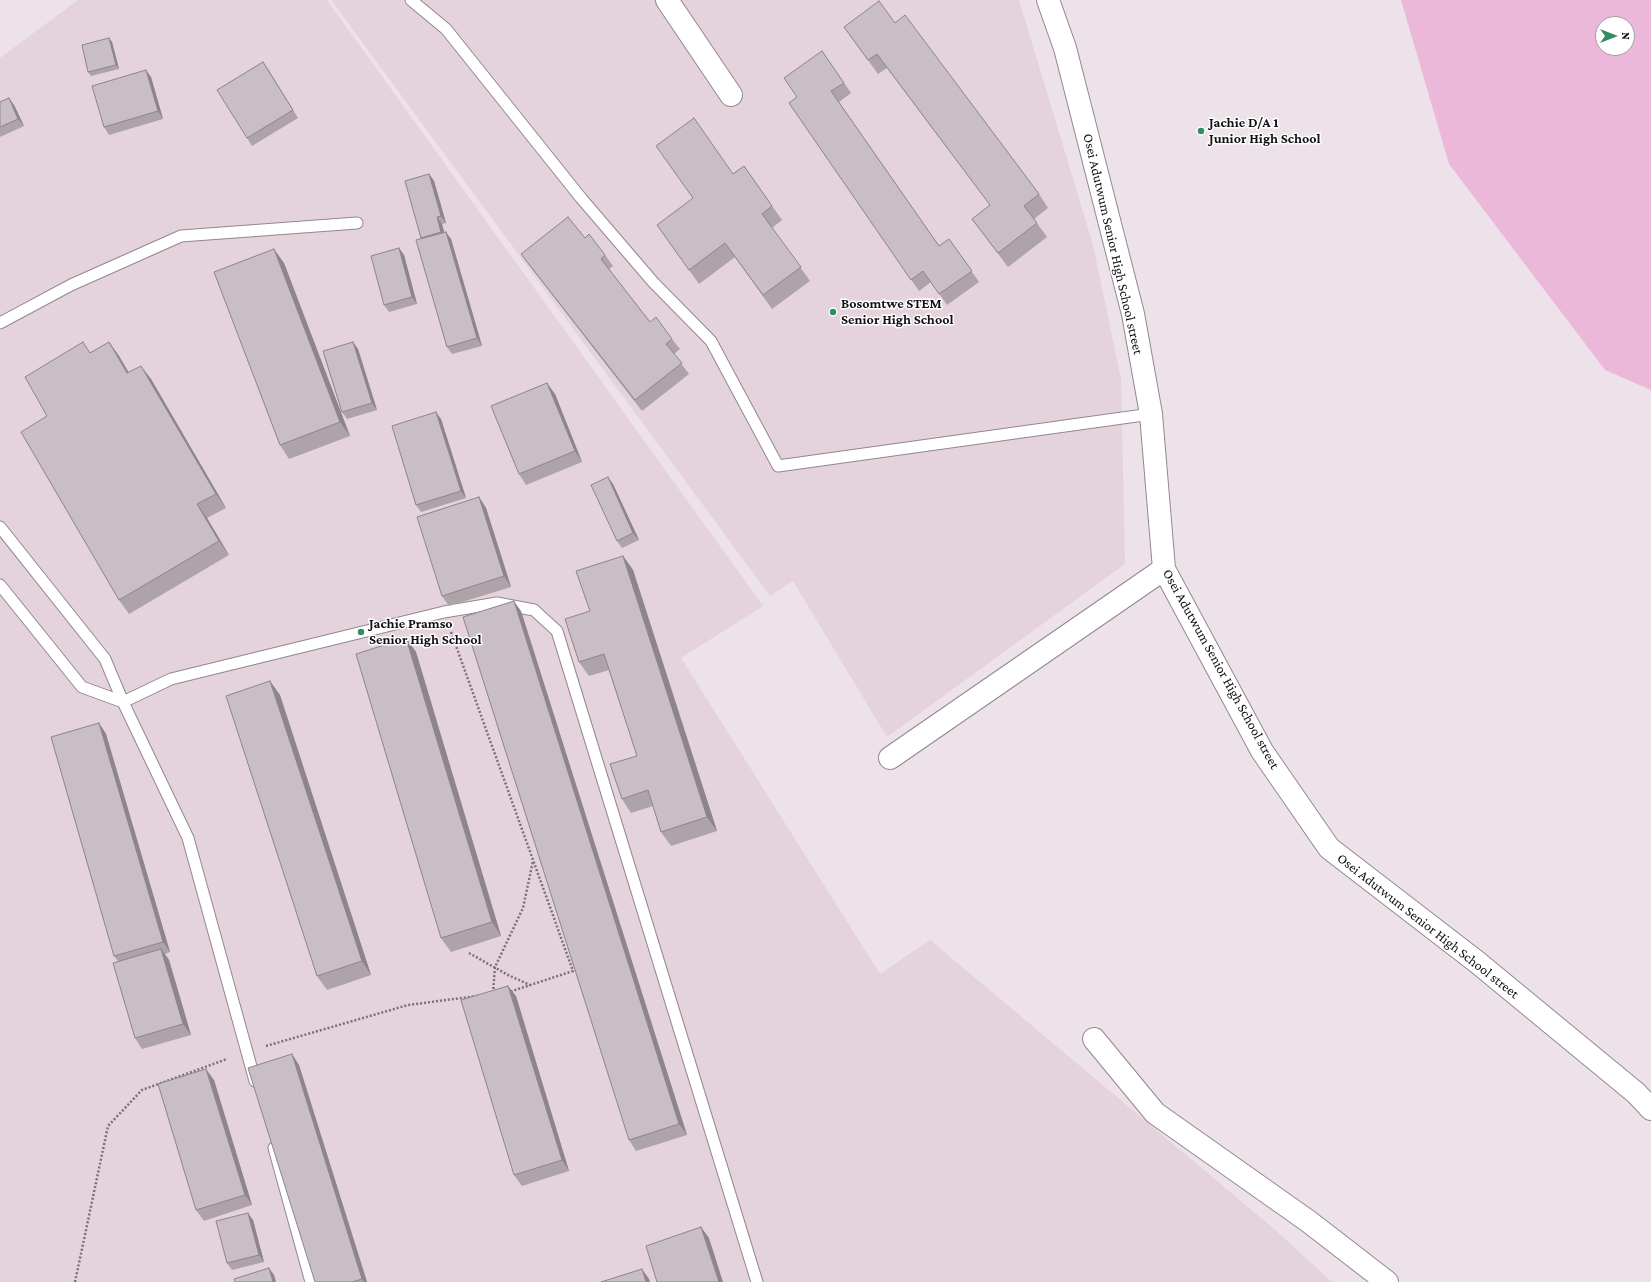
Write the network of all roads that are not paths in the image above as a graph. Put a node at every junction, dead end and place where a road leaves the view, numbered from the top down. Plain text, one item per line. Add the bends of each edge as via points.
1 (411, 0) edge
2 (667, 0) edge
3 (1048, 0) edge
4 (731, 95) dead end
5 (357, 223) dead end
6 (0, 322) edge
7 (1151, 414) junction
8 (0, 527) edge
9 (1164, 569) junction
10 (0, 585) edge
11 (122, 702) junction
12 (890, 758) dead end
13 (1094, 1039) dead end
14 (258, 1090) edge
15 (1651, 1109) edge
16 (271, 1136) edge
17 (311, 1282) edge
18 (757, 1282) edge
19 (1387, 1282) edge

1 - 7 lane via 446,29 581,198 653,282 711,341 778,466
2 - 4 street
3 - 7 street, Osei Adutwum Senior High School street via 1065,48 1133,314
5 - 6 lane via 181,236 71,285
7 - 9 street, Osei Adutwum Senior High School street
8 - 11 lane via 105,659
9 - 12 street
9 - 15 street, Osei Adutwum Senior High School street via 1262,752 1329,848 1477,962 1636,1093
10 - 11 lane via 82,686
11 - 14 lane via 188,838
11 - 18 lane via 170,679 444,612 497,603 534,610 557,631
13 - 19 street via 1155,1113 1308,1220
16 - 17 lane

